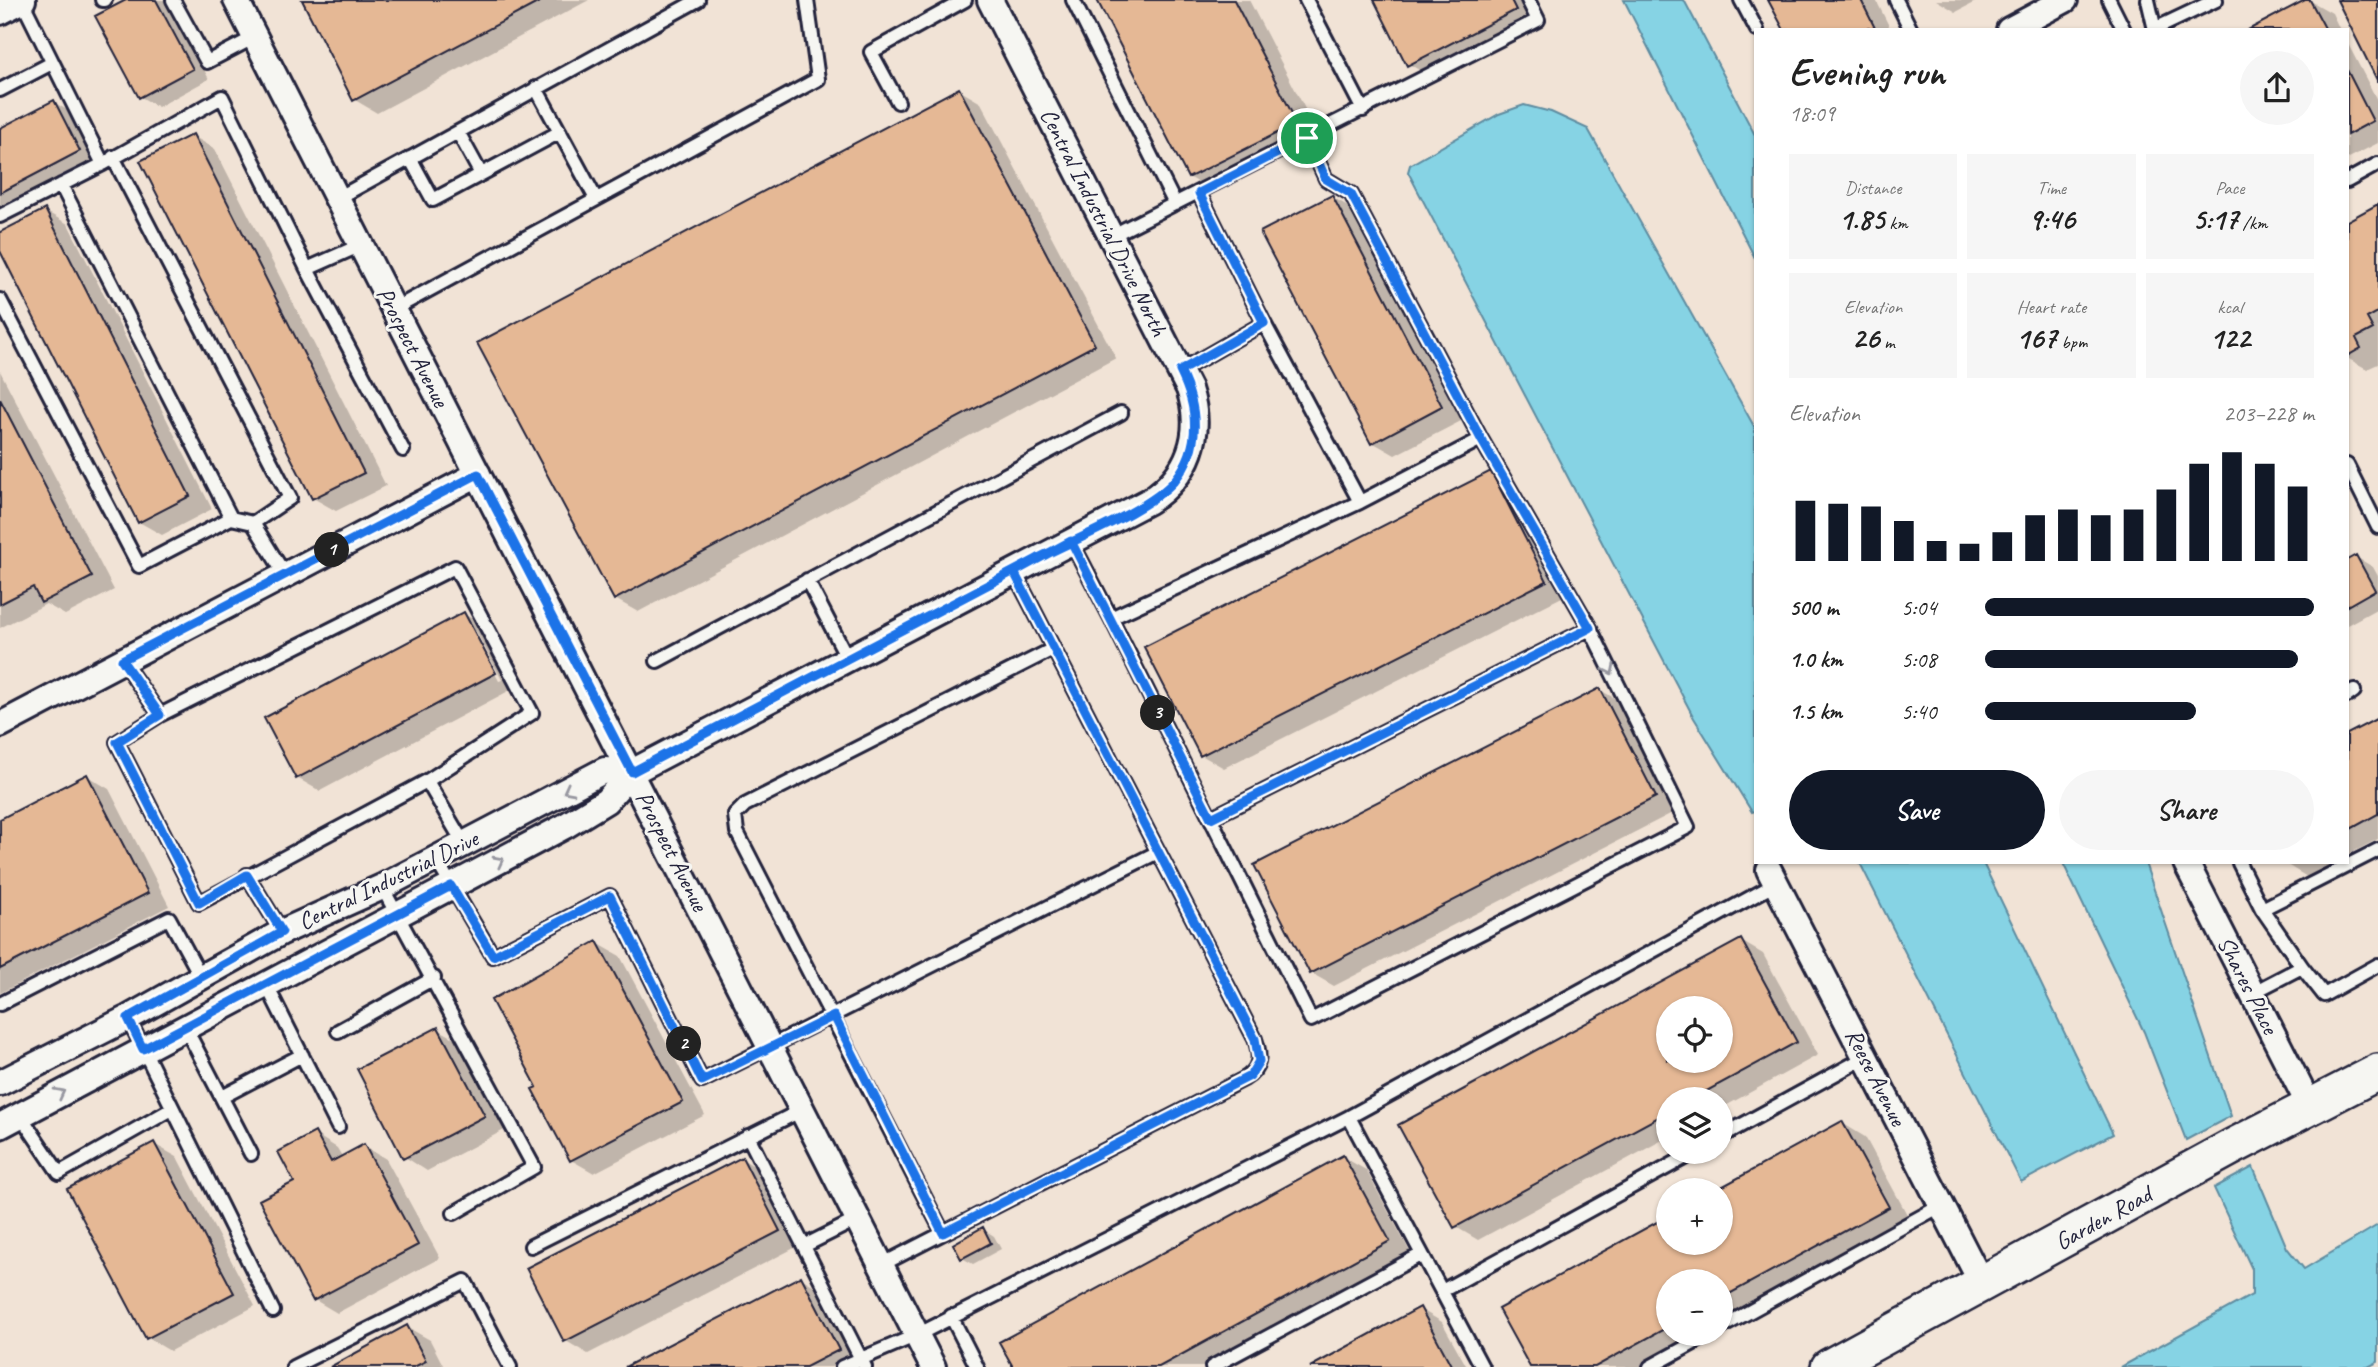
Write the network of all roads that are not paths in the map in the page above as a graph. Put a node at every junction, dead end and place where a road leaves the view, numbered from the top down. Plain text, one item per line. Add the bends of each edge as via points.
1 (22, 0) edge
2 (173, 0) edge
3 (236, 0) edge
4 (698, 0) edge
5 (807, 0) edge
6 (965, 0) edge
7 (990, 0) edge
8 (1073, 0) edge
9 (1306, 0) edge
10 (1528, 0) edge
11 (1741, 0) edge
12 (1896, 0) edge
13 (2109, 0) edge
14 (2148, 0) edge
15 (2216, 0) edge
16 (2062, 1) edge
17 (0, 12) edge
18 (1756, 28) edge
19 (1910, 28) edge
20 (2013, 28) edge
21 (2123, 28) edge
22 (2155, 28) edge
23 (2157, 28) edge
24 (255, 37) junction
25 (52, 64) junction
26 (536, 88) junction
27 (0, 90) edge
28 (898, 102) dead end
29 (1363, 110) junction
30 (458, 132) junction
31 (560, 132) junction
32 (1307, 138) junction
33 (411, 158) junction
34 (108, 160) junction
35 (2378, 164) edge
36 (481, 174) junction
37 (2349, 180) edge
38 (61, 185) junction
39 (1199, 193) junction
40 (338, 198) junction
41 (596, 199) junction
42 (1175, 204) junction
43 (0, 216) edge
44 (1111, 236) junction
45 (361, 245) junction
46 (307, 269) junction
47 (0, 300) edge
48 (394, 309) junction
49 (1264, 323) junction
50 (1180, 371) junction
51 (1121, 413) dead end
52 (1481, 439) junction
53 (403, 450) dead end
54 (1192, 450) joint
55 (2349, 470) edge
56 (478, 474) junction
57 (1360, 502) junction
58 (231, 518) junction
59 (253, 523) junction
60 (2378, 527) edge
61 (1071, 541) junction
62 (1014, 572) junction
63 (285, 575) junction
64 (807, 580) junction
65 (1111, 618) junction
66 (1590, 628) junction
67 (1054, 649) junction
68 (848, 659) junction
69 (122, 660) junction
70 (657, 661) dead end
71 (160, 715) junction
72 (0, 725) edge
73 (632, 772) junction
74 (427, 780) junction
75 (1211, 818) junction
76 (464, 844) junction
77 (2378, 850) edge
78 (1158, 852) junction
79 (435, 858) junction
80 (2187, 864) edge
81 (2240, 864) edge
82 (247, 875) junction
83 (1774, 880) joint
84 (451, 886) junction
85 (382, 887) junction
86 (2262, 909) junction
87 (398, 914) junction
88 (282, 932) junction
89 (2378, 965) edge
90 (2302, 967) junction
91 (201, 977) junction
92 (434, 978) junction
93 (266, 984) junction
94 (2252, 993) junction
95 (0, 1004) edge
96 (834, 1016) junction
97 (128, 1018) junction
98 (185, 1027) junction
99 (338, 1031) dead end
100 (770, 1046) junction
101 (143, 1049) junction
102 (302, 1055) junction
103 (1866, 1057) junction
104 (2378, 1072) edge
105 (0, 1083) edge
106 (222, 1097) junction
107 (2310, 1107) junction
108 (172, 1109) junction
109 (802, 1110) junction
110 (1349, 1117) junction
111 (10, 1120) edge
112 (338, 1127) dead end
113 (1733, 1131) edge
114 (748, 1136) junction
115 (251, 1154) dead end
116 (1673, 1164) edge
117 (1942, 1205) junction
118 (454, 1213) dead end
119 (858, 1219) junction
120 (943, 1233) junction
121 (531, 1246) dead end
122 (804, 1246) junction
123 (1422, 1254) junction
124 (881, 1265) junction
125 (1982, 1284) junction
126 (1442, 1291) junction
127 (273, 1311) dead end
128 (951, 1316) junction
129 (1733, 1321) edge
130 (917, 1335) junction
131 (1688, 1346) edge
132 (862, 1362) edge
133 (293, 1367) edge
134 (510, 1367) edge
135 (842, 1367) edge
136 (933, 1367) edge
137 (977, 1367) edge
138 (1212, 1367) edge
139 (1482, 1367) edge
140 (1650, 1367) edge
141 (1829, 1367) edge

1 - 17 street
1 - 25 lane
2 - 24 lane via 206,62
3 - 24 street, Prospect Avenue
4 - 26 lane
5 - 41 lane via 818,79
6 - 28 lane via 871,51
7 - 44 street, Central Industrial Drive North
8 - 42 lane
9 - 29 lane
10 - 29 lane via 1538,20
11 - 18 lane
12 - 19 lane
13 - 21 lane
14 - 22 lane
15 - 23 lane
16 - 20 street
24 - 40 street, Prospect Avenue
25 - 27 lane
25 - 34 lane
26 - 30 lane
26 - 31 lane
29 - 32 lane
30 - 33 lane
30 - 36 lane
31 - 36 lane
31 - 41 lane
32 - 39 lane
32 - 52 lane via 1326,179 1351,194
33 - 36 lane via 433,200
33 - 40 lane
34 - 38 lane
34 - 46 lane via 222,97
34 - 59 lane via 290,498
35 - 37 lane
38 - 43 lane
38 - 58 lane
39 - 42 lane
39 - 49 lane
40 - 45 street, Prospect Avenue
41 - 48 lane
42 - 44 lane
44 - 50 street, Central Industrial Drive North
45 - 46 lane
45 - 48 street, Prospect Avenue
46 - 53 lane
47 - 58 lane via 139,566
48 - 56 street, Prospect Avenue
49 - 50 lane
49 - 57 lane
50 - 54 street, Central Industrial Drive North via 1194,404
51 - 64 lane
52 - 57 lane
52 - 66 lane
54 - 61 street, Central Industrial Drive via 1183,469 1162,492
55 - 60 lane
56 - 63 street
56 - 73 street, Prospect Avenue
57 - 65 lane
58 - 59 lane
59 - 63 lane
61 - 62 street, Central Industrial Drive
61 - 65 lane
62 - 67 lane
62 - 68 street, Central Industrial Drive
63 - 69 street
64 - 68 lane
64 - 70 lane
65 - 75 lane
66 - 75 lane
66 -> 75 lane via 1688,827 1311,1020
67 - 78 lane
67 - 96 lane via 739,809 734,822 737,831
68 - 73 street, Central Industrial Drive
69 - 71 lane
69 - 72 street
71 - 74 lane via 455,567 532,713
71 - 82 lane via 117,742 199,903
73 -> 76 street, Central Industrial Drive via 605,770
84 -> 73 street, Central Industrial Drive via 606,801
73 - 100 street, Prospect Avenue
74 - 76 lane
74 - 82 lane
76 - 79 street, Central Industrial Drive
77 - 86 lane
78 - 96 lane
78 - 120 lane via 1255,1039 1257,1067 1244,1079
79 - 84 lane
79 - 85 street, Central Industrial Drive
80 - 94 street, Shares Place
81 - 86 lane
82 - 88 lane
83 - 103 street, Reese Avenue
83 - 110 lane via 1770,887
84 - 87 street, Central Industrial Drive
84 - 100 lane via 493,956 610,896 702,1081
85 - 87 lane
85 - 88 street, Central Industrial Drive
86 - 90 lane
87 - 92 lane
87 - 93 street, Central Industrial Drive
88 - 91 street, Central Industrial Drive
89 - 90 lane via 2325,995
90 - 94 lane
91 - 95 lane via 169,918
91 - 97 street, Central Industrial Drive
92 - 99 lane
92 - 118 lane via 534,1167
93 - 98 street, Central Industrial Drive
93 - 102 lane
94 - 107 street, Shares Place
96 - 100 lane
96 - 120 lane
97 - 101 lane
97 - 105 street, Central Industrial Drive
98 - 101 street, Central Industrial Drive
98 - 106 lane
100 - 109 street, Prospect Avenue
101 - 108 lane
111 -> 101 street, Central Industrial Drive
102 - 106 lane
102 - 112 lane
103 - 113 lane
103 - 117 street, Reese Avenue
104 - 107 street, Garden Road
106 - 115 lane
107 - 125 street, Garden Road
108 - 111 lane via 59,1173
108 - 127 lane
109 - 114 lane
109 - 119 street, Prospect Avenue
110 - 123 lane
110 - 128 lane
114 - 121 lane
114 - 122 lane
116 - 126 lane
117 - 125 street, Reese Avenue
117 - 129 lane
119 - 122 lane
119 - 124 street, Prospect Avenue
120 - 124 lane
122 - 132 lane
123 - 126 lane
123 - 138 lane
124 - 130 street, Prospect Avenue
125 - 141 street, Garden Road
126 - 139 lane
128 - 130 lane
128 - 137 lane
130 - 132 lane
130 - 136 street, Prospect Avenue
131 - 140 lane
132 - 135 lane
133 - 134 lane via 465,1281

